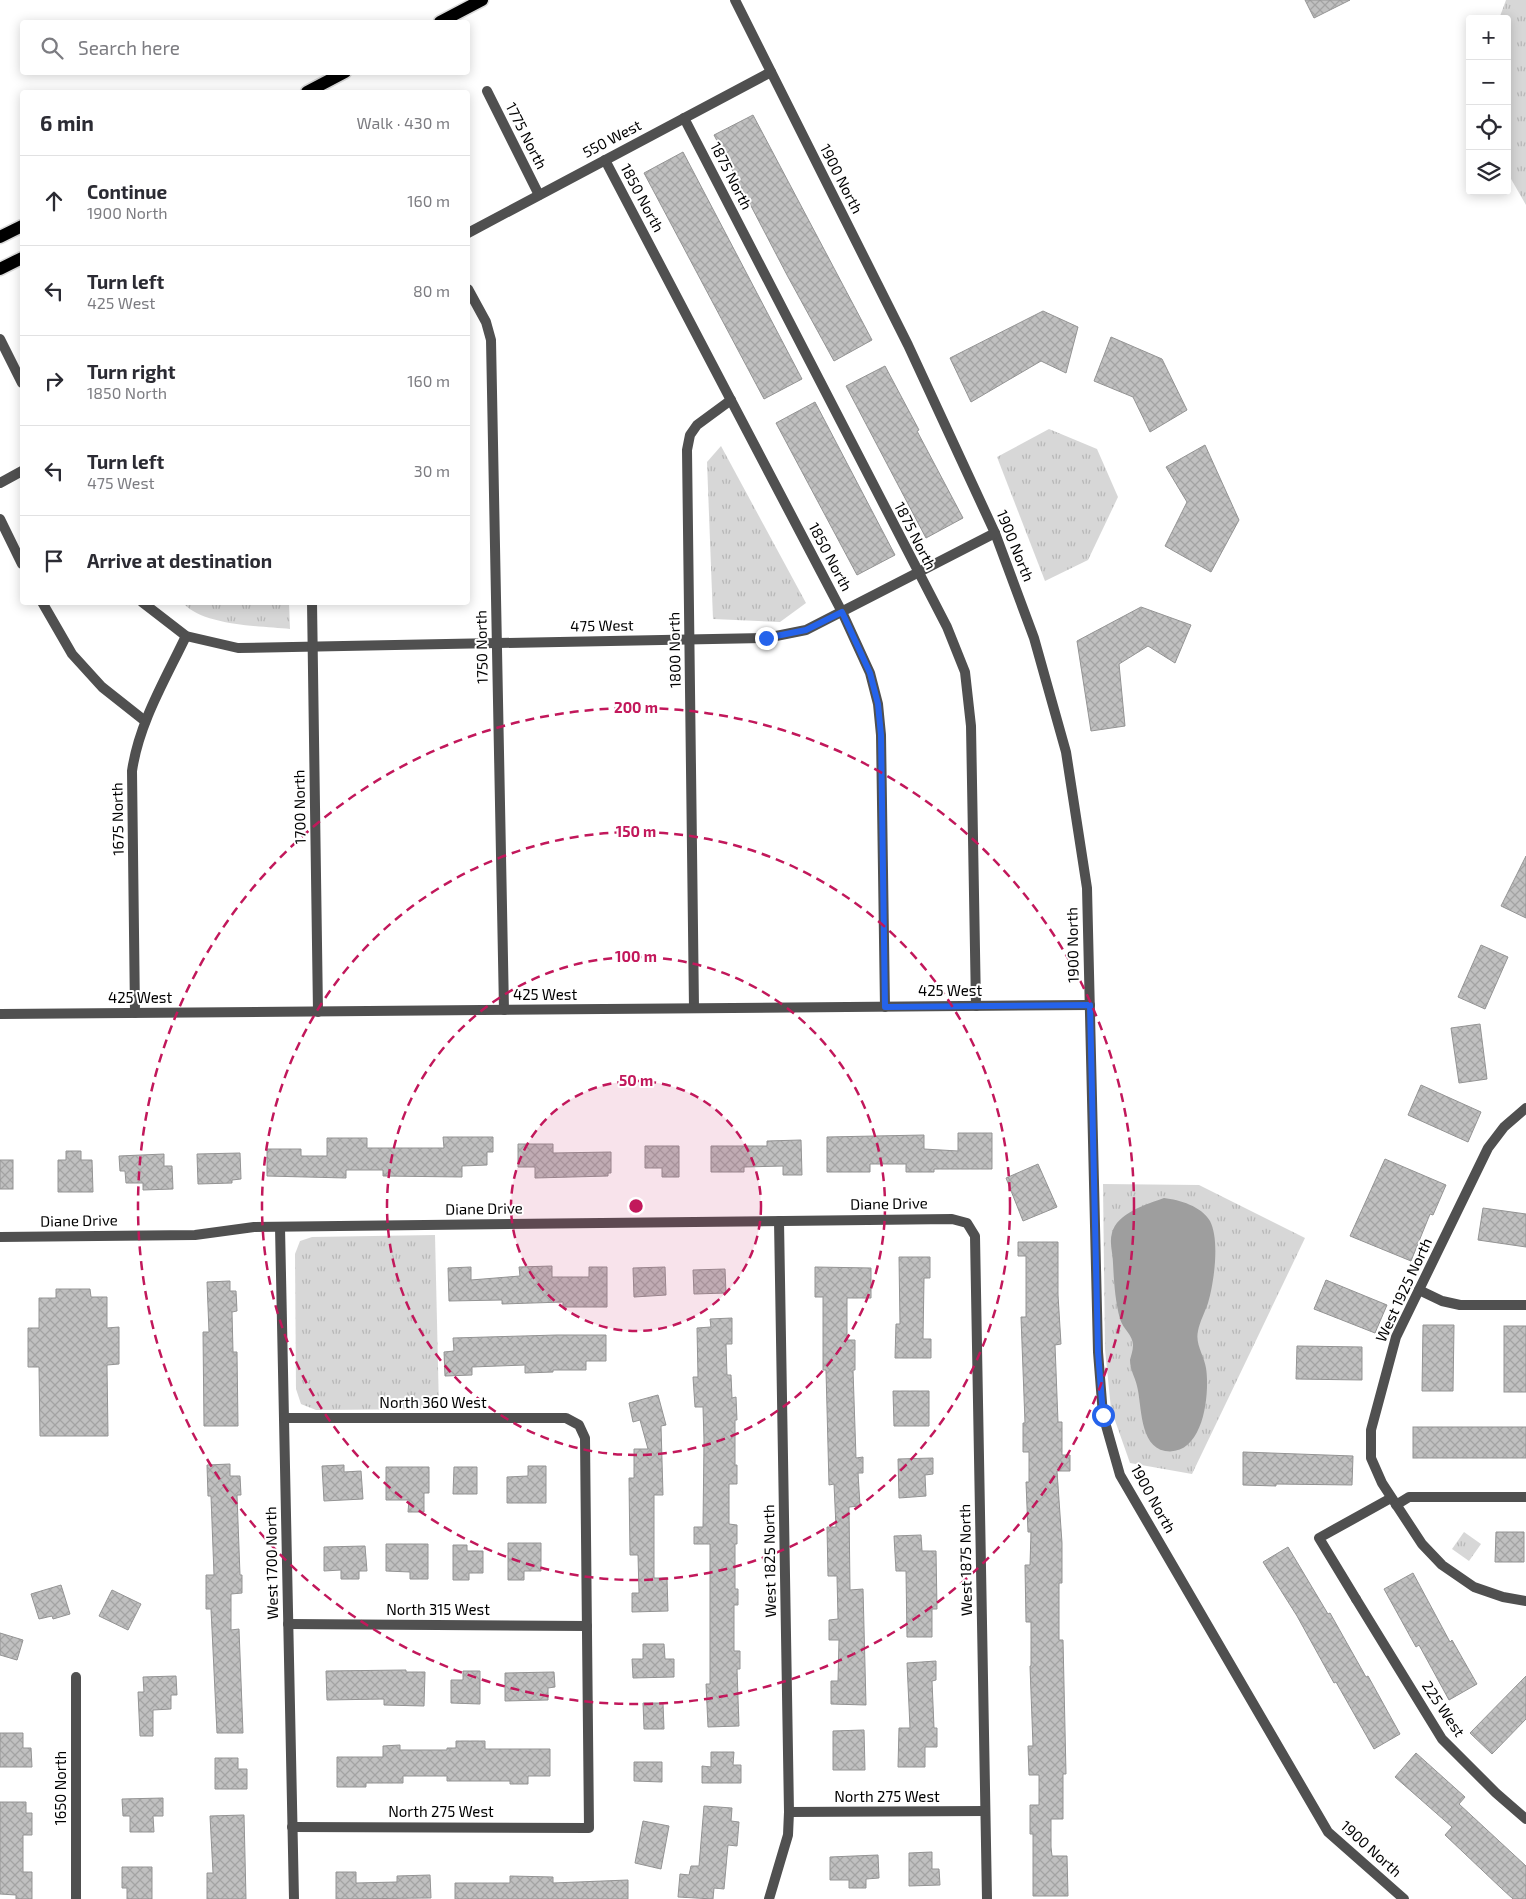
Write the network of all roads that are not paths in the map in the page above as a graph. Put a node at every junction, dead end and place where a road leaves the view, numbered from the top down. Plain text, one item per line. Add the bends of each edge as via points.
1 (482, 0) edge
2 (735, 0) edge
3 (444, 20) edge
4 (770, 72) junction
5 (339, 75) edge
6 (311, 90) edge
7 (487, 91) dead end
8 (684, 118) junction
9 (606, 160) junction
10 (539, 195) junction
11 (20, 227) edge
12 (470, 232) edge
13 (0, 237) edge
14 (20, 259) edge
15 (0, 269) edge
16 (470, 293) edge
17 (0, 340) edge
18 (20, 379) edge
19 (731, 400) junction
20 (20, 472) edge
21 (0, 483) edge
22 (0, 519) edge
23 (995, 533) junction
24 (20, 560) edge
25 (917, 573) junction
26 (44, 605) edge
27 (146, 605) edge
28 (312, 605) edge
29 (842, 612) junction
30 (186, 636) junction
31 (690, 639) junction
32 (497, 643) junction
33 (313, 647) junction
34 (145, 721) junction
35 (1090, 1005) junction
36 (976, 1006) junction
37 (885, 1007) junction
38 (694, 1008) junction
39 (504, 1010) junction
40 (318, 1012) junction
41 (135, 1013) junction
42 (0, 1014) edge
43 (1526, 1108) edge
44 (779, 1220) junction
45 (968, 1223) joint
46 (280, 1227) junction
47 (0, 1237) edge
48 (1419, 1290) junction
49 (1526, 1305) edge
50 (284, 1418) junction
51 (1526, 1497) edge
52 (1393, 1501) junction
53 (1526, 1601) edge
54 (288, 1624) junction
55 (587, 1626) junction
56 (76, 1677) dead end
57 (985, 1811) junction
58 (789, 1812) junction
59 (1526, 1819) edge
60 (292, 1827) junction
61 (76, 1899) edge
62 (294, 1899) edge
63 (769, 1899) edge
64 (987, 1899) edge
65 (1404, 1899) edge

1 - 3 main road
2 - 4 street, 1900 North
4 - 8 street, 550 West
4 - 23 street, 1900 North via 908,346
5 - 6 main road
7 - 10 street, 1775 North
8 - 9 street, 550 West
8 - 25 street, 1875 North
9 - 10 street, 550 West
9 - 19 street, 1850 North
10 - 12 street, 550 West
11 - 13 main road
14 - 15 main road
16 - 32 street, 1750 North via 486,322 491,340
17 - 18 street
19 - 29 street, 1850 North
19 - 31 street, 1800 North via 697,425 690,435
20 - 21 street
22 - 24 street
23 - 25 street, 475 West
23 - 35 street, 1900 North via 1034,638 1070,771 1087,888
25 - 29 street, 475 West
25 - 36 street, 1875 North via 947,628 965,672 971,726
26 - 34 street via 72,654 102,687
27 - 30 street
28 - 33 street, 1700 North
29 - 31 street, 475 West via 806,630 774,636
29 - 37 street, 1850 North via 870,673 878,704
30 - 33 street, 475 West via 238,648
30 - 34 street, 1675 North
31 - 32 street, 475 West
31 - 38 street, 1800 North
32 - 33 street, 475 West
32 - 39 street, 1750 North
33 - 40 street, 1700 North
34 - 41 street, 1675 North via 132,771
35 - 36 street, 425 West
35 - 65 street, 1900 North via 1098,1352 1103,1415 1120,1475 1328,1832
36 - 37 street, 425 West
37 - 38 street, 425 West
38 - 39 street, 425 West
39 - 40 street, 425 West
40 - 41 street, 425 West
41 - 42 street, 425 West
43 - 48 street, West 1925 North via 1504,1127 1488,1148
44 - 45 street, Diane Drive via 952,1218
44 - 46 street, Diane Drive
44 - 58 street, West 1825 North
45 - 57 street, West 1875 North via 975,1236
46 - 47 street, Diane Drive via 195,1235
46 - 50 street, West 1700 North
48 - 49 street via 1460,1305
48 - 52 street, West 1925 North via 1396,1337 1371,1430 1371,1458
50 - 54 street, West 1700 North
50 - 55 street, North 360 West via 566,1418 579,1425 585,1438
51 - 52 street via 1409,1497
52 - 53 street, West 1925 North via 1422,1544 1442,1565 1474,1587
52 - 59 street, 225 West via 1319,1538 1442,1739
54 - 55 street, North 315 West
54 - 60 street, West 1700 North
55 - 60 street, North 275 West via 589,1828
56 - 61 street, 1650 North
57 - 58 street, North 275 West
57 - 64 street, West 1875 North
58 - 63 street, West 1825 North via 788,1835
60 - 62 street, West 1700 North

